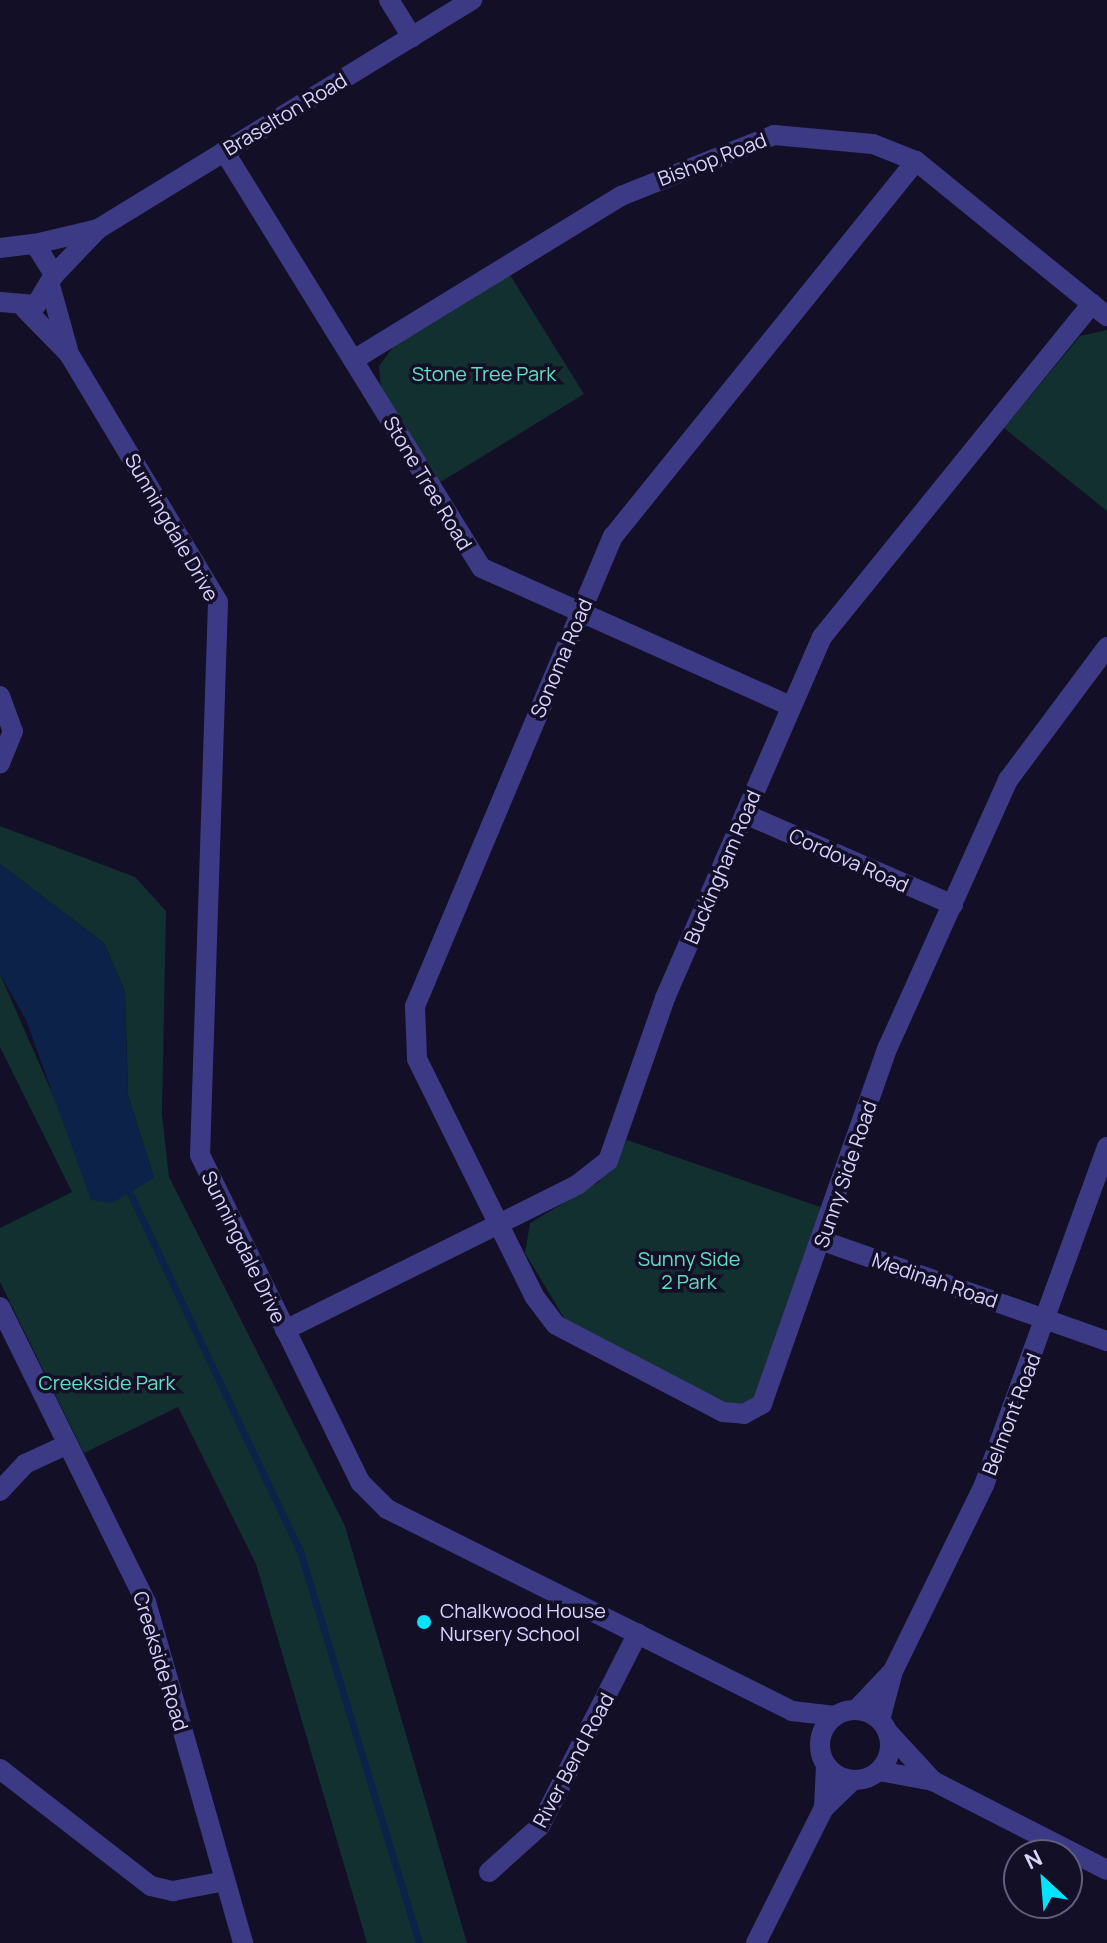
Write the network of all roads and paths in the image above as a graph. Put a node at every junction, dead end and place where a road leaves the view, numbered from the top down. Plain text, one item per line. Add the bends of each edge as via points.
1 (389, 0) edge
2 (472, 0) edge
3 (412, 37) junction
4 (224, 151) junction
5 (916, 161) junction
6 (0, 225) edge
7 (98, 229) junction
8 (17, 244) edge
9 (53, 282) junction
10 (8, 306) edge
11 (1100, 310) edge
12 (69, 354) junction
13 (355, 359) junction
14 (580, 614) junction
15 (1107, 647) edge
16 (0, 696) edge
17 (788, 705) junction
18 (0, 764) edge
19 (745, 814) junction
20 (953, 905) junction
21 (1107, 1147) edge
22 (497, 1223) junction
23 (823, 1241) junction
24 (0, 1307) edge
25 (1047, 1320) junction
26 (285, 1330) junction
27 (1107, 1341) edge
28 (68, 1444) junction
29 (0, 1491) edge
30 (638, 1633) junction
31 (893, 1671) junction
32 (856, 1710) junction
33 (792, 1711) junction
34 (835, 1716) junction
35 (884, 1726) junction
36 (823, 1757) junction
37 (0, 1769) edge
38 (879, 1771) junction
39 (853, 1780) junction
40 (933, 1781) junction
41 (824, 1808) junction
42 (1107, 1870) edge
43 (489, 1872) dead end
44 (225, 1881) junction
45 (243, 1943) edge
46 (756, 1943) edge

1 - 3 street
2 - 3 street, Braselton Road
3 - 4 street, Braselton Road
4 - 7 street, Braselton Road
4 - 13 street, Stone Tree Road
5 - 11 street, Bishop Road
5 - 13 street, Bishop Road via 883,146 835,139 774,135 750,142 621,196
5 - 14 street, Sonoma Road via 620,525
6 - 8 street
7 - 8 street, Braselton Road
7 - 9 street, Braselton Road
8 - 9 street, Sunningdale Drive
9 - 10 street, Braselton Road
9 - 12 street, Sunningdale Drive
10 - 12 street, Sunningdale Drive
11 - 17 street, Buckingham Road via 830,626
12 - 26 street, Sunningdale Drive via 221,615 198,1143
13 - 14 street, Stone Tree Road via 477,563
14 - 17 street, Stone Tree Road
14 - 22 street, Sonoma Road via 412,1019 417,1059
15 - 20 street, Sunny Side Road via 1019,758
16 - 18 street via 13,731
17 - 19 street, Buckingham Road
19 - 20 street, Cordova Road
19 - 22 street, Buckingham Road via 665,998 608,1161 577,1185
20 - 23 street, Sunny Side Road via 888,1047
21 - 25 street, Belmont Road
22 - 23 street, Sunny Side Road via 556,1325 738,1415 757,1409 769,1392
22 - 26 street, Buckingham Road
23 - 25 street, Medinah Road
24 - 28 street, Creekside Road
25 - 27 street, Medinah Road
25 - 31 street, Belmont Road via 984,1485
26 - 30 street, Sunningdale Drive via 377,1502
28 - 29 street via 25,1464
28 - 44 street, Creekside Road via 146,1602
30 - 33 street, Sunningdale Drive
30 - 43 street, River Bend Road via 540,1826
31 - 32 street, Belmont Road
31 - 35 street, Belmont Road
32 - 34 street
32 - 35 street
33 - 34 street, Sunningdale Drive
33 - 36 street, Sunningdale Drive
34 - 36 street
35 - 38 street via 890,1745
35 - 40 street
36 - 39 street
36 - 41 street
37 - 44 street via 151,1886 173,1891
38 - 39 street
38 - 40 street
39 - 41 street
40 - 42 street
41 - 46 street
44 - 45 street, Creekside Road

